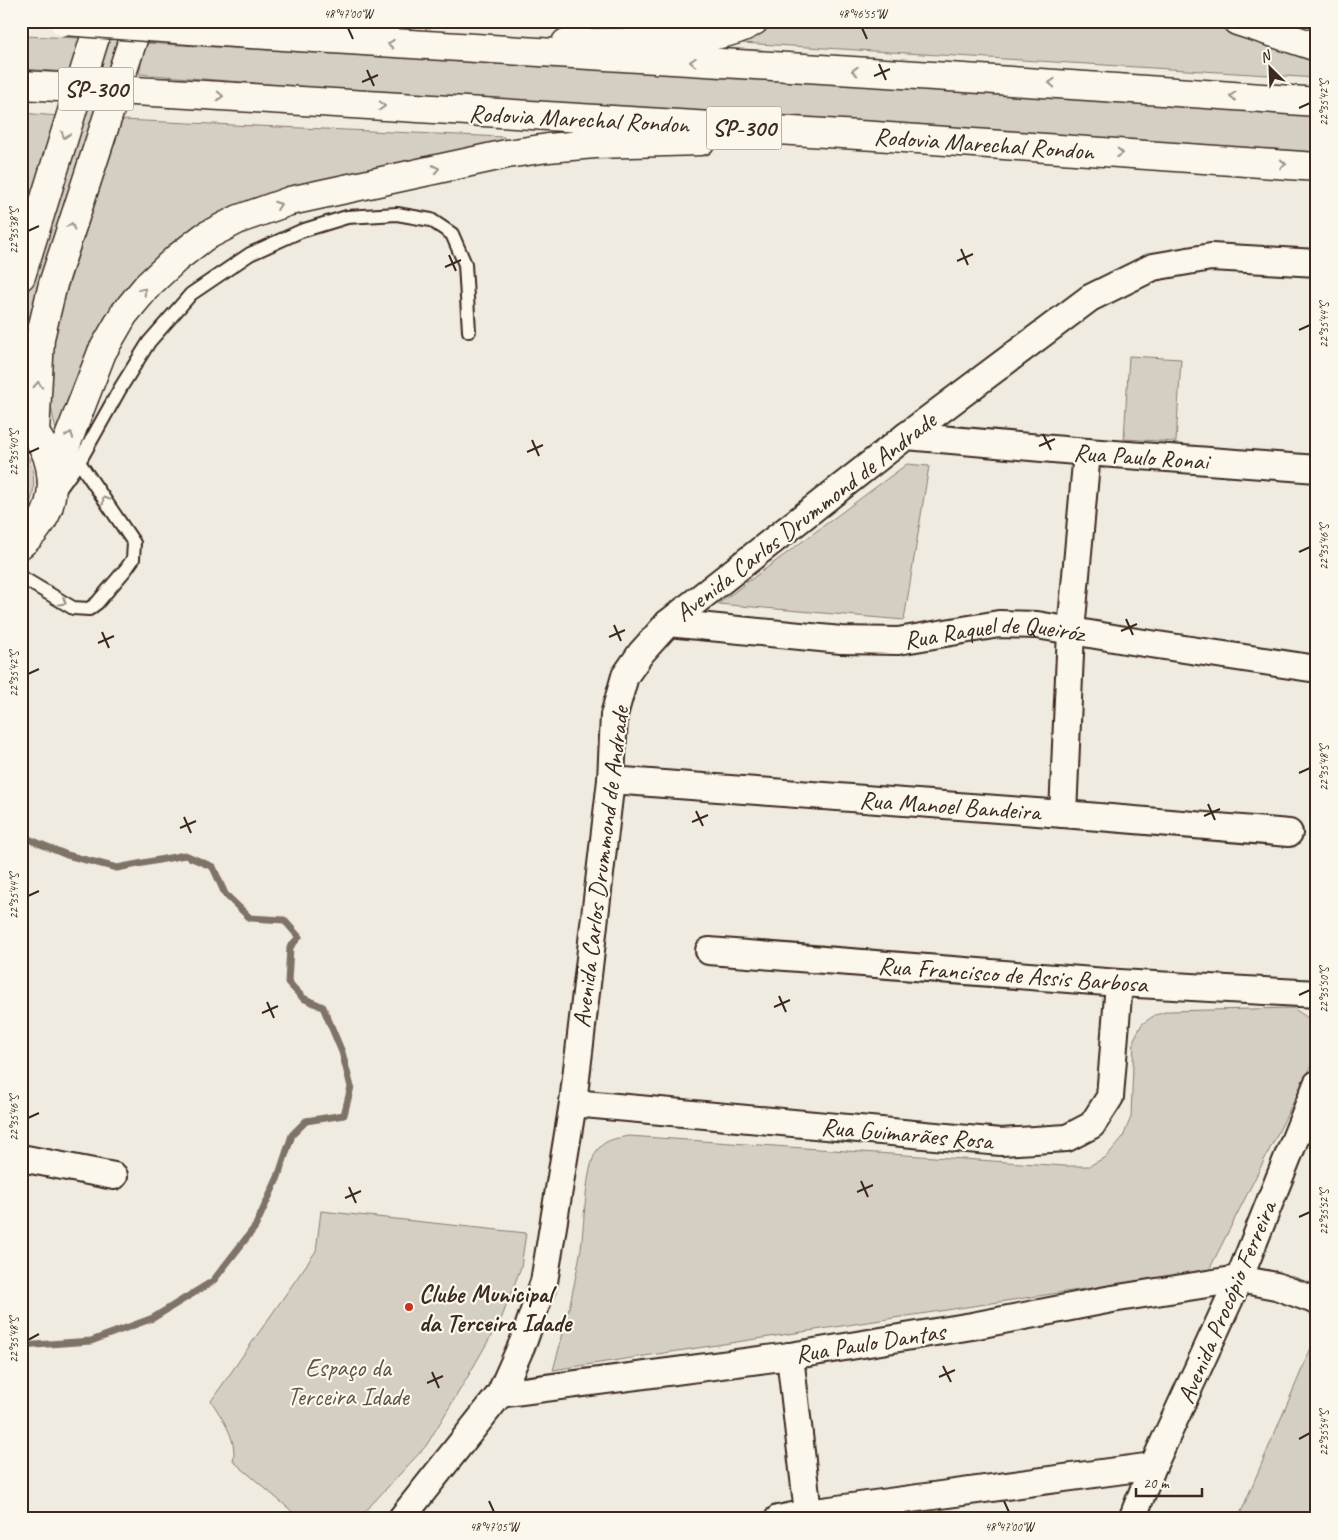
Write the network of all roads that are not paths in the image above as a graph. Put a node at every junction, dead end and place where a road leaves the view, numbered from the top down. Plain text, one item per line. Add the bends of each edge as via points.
1 (64, 21) edge
2 (100, 21) edge
3 (139, 21) edge
4 (754, 21) edge
5 (1237, 21) edge
6 (432, 46) junction
7 (1317, 48) edge
8 (21, 85) edge
9 (1317, 102) edge
10 (875, 136) junction
11 (1317, 167) edge
12 (1317, 263) edge
13 (21, 276) edge
14 (469, 331) dead end
15 (28, 427) edge
16 (906, 436) junction
17 (1087, 452) junction
18 (79, 462) junction
19 (1317, 469) edge
20 (51, 492) junction
21 (21, 544) edge
22 (21, 577) edge
23 (668, 623) junction
24 (1071, 631) junction
25 (1317, 669) edge
26 (611, 780) junction
27 (1063, 814) junction
28 (1288, 833) dead end
29 (709, 951) dead end
30 (1119, 983) junction
31 (1317, 994) edge
32 (1317, 1084) edge
33 (573, 1103) junction
34 (21, 1158) edge
35 (114, 1176) dead end
36 (1239, 1279) junction
37 (1317, 1301) edge
38 (790, 1356) junction
39 (500, 1394) junction
40 (1153, 1466) junction
41 (808, 1513) junction
42 (401, 1519) edge
43 (778, 1519) edge
44 (1132, 1519) edge

6 -> 1 main road, bridge
2 -> 13 main road
15 -> 3 main road via 40,338 53,284
4 - 6 main road via 720,35 664,40
5 - 7 main road
9 -> 6 main road
8 -> 10 main road, Rodovia Marechal Rondon / SP-300, bridge
10 -> 11 main road, Rodovia Marechal Rondon / SP-300
20 -> 10 main road via 102,352 124,314 148,285 177,258 204,237 239,219 290,201 548,148
12 - 16 street, Avenida Carlos Drummond de Andrade via 1212,257 1153,267 1090,298
14 - 18 lane via 464,264 452,234 432,220 396,214 347,217 301,231 250,254 191,294 150,342
15 - 20 main road via 48,456
16 - 17 street, Rua Paulo Ronai
16 - 23 street, Avenida Carlos Drummond de Andrade
17 - 19 street, Rua Paulo Ronai
17 - 24 street
18 - 20 lane
22 -> 18 lane via 73,608 89,609 132,559 134,543
20 - 21 main road via 39,527
23 - 24 street, Rua Raquel de Queiróz via 841,640 898,641 999,624 1037,625
23 - 26 street, Avenida Carlos Drummond de Andrade via 625,676 614,715
24 - 25 street, Rua Raquel de Queiróz
24 - 27 street
26 - 27 street, Rua Manoel Bandeira
26 - 33 street, Avenida Carlos Drummond de Andrade
27 - 28 street, Rua Manoel Bandeira
29 - 30 street, Rua Francisco de Assis Barbosa
30 - 31 street, Rua Francisco de Assis Barbosa
30 - 33 street, Rua Guimarães Rosa via 1110,1097 1092,1125 1067,1138 1000,1142
32 - 36 street, Avenida Procópio Ferreira
33 - 39 street, Avenida Carlos Drummond de Andrade via 544,1282 524,1340
34 - 35 street
36 - 37 street, Rua Paulo Dantas via 1276,1286
36 - 38 street, Rua Paulo Dantas
36 - 40 street, Avenida Procópio Ferreira
38 - 39 street, Rua Paulo Dantas
38 - 41 street
39 - 42 street, Avenida Carlos Drummond de Andrade
40 - 41 street
40 - 44 street, Avenida Procópio Ferreira
41 - 43 street

